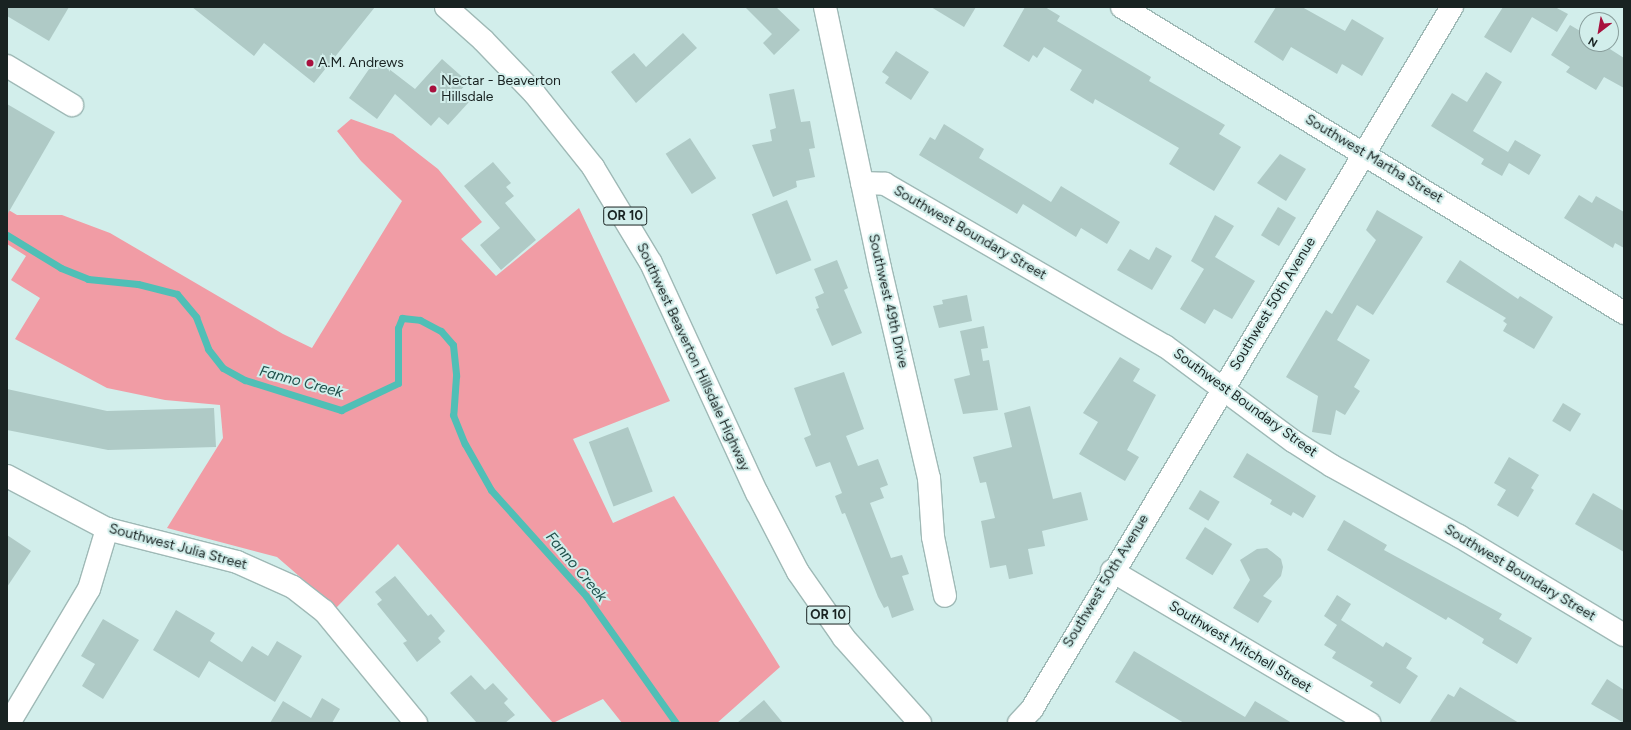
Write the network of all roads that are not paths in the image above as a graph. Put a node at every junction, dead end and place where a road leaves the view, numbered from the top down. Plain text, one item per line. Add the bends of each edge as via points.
1 (446, 7) edge
2 (825, 7) edge
3 (1122, 7) edge
4 (1452, 7) edge
5 (7, 66) edge
6 (72, 105) dead end
7 (1364, 152) junction
8 (862, 183) junction
9 (1624, 313) edge
10 (1223, 387) junction
11 (7, 476) edge
12 (107, 529) junction
13 (1112, 571) junction
14 (945, 596) dead end
15 (1624, 635) edge
16 (9, 723) edge
17 (416, 723) edge
18 (920, 723) edge
19 (1019, 723) edge
20 (1369, 723) edge

1 - 18 street, Southwest Beaverton Hillsdale Highway / OR 10 via 483,40 534,93 593,168 651,263 757,493 798,572 844,638
2 - 8 street, Southwest 49th Drive
3 - 7 street, Southwest Martha Street
4 - 7 street, Southwest 50th Avenue
5 - 6 street
7 - 9 street, Southwest Martha Street
7 - 10 street, Southwest 50th Avenue
8 - 10 street, Southwest Boundary Street via 874,181 899,192 1165,346
8 - 14 street, Southwest 49th Drive via 929,478 934,543
10 - 13 street, Southwest 50th Avenue
10 - 15 street, Southwest Boundary Street via 1293,441 1332,466 1459,536
11 - 12 street, Southwest Julia Street
12 - 16 street via 88,589
12 - 17 street, Southwest Julia Street via 237,562 293,587 311,599 335,622
13 - 19 street, Southwest 50th Avenue via 1032,708
13 - 20 street, Southwest Mitchell Street

